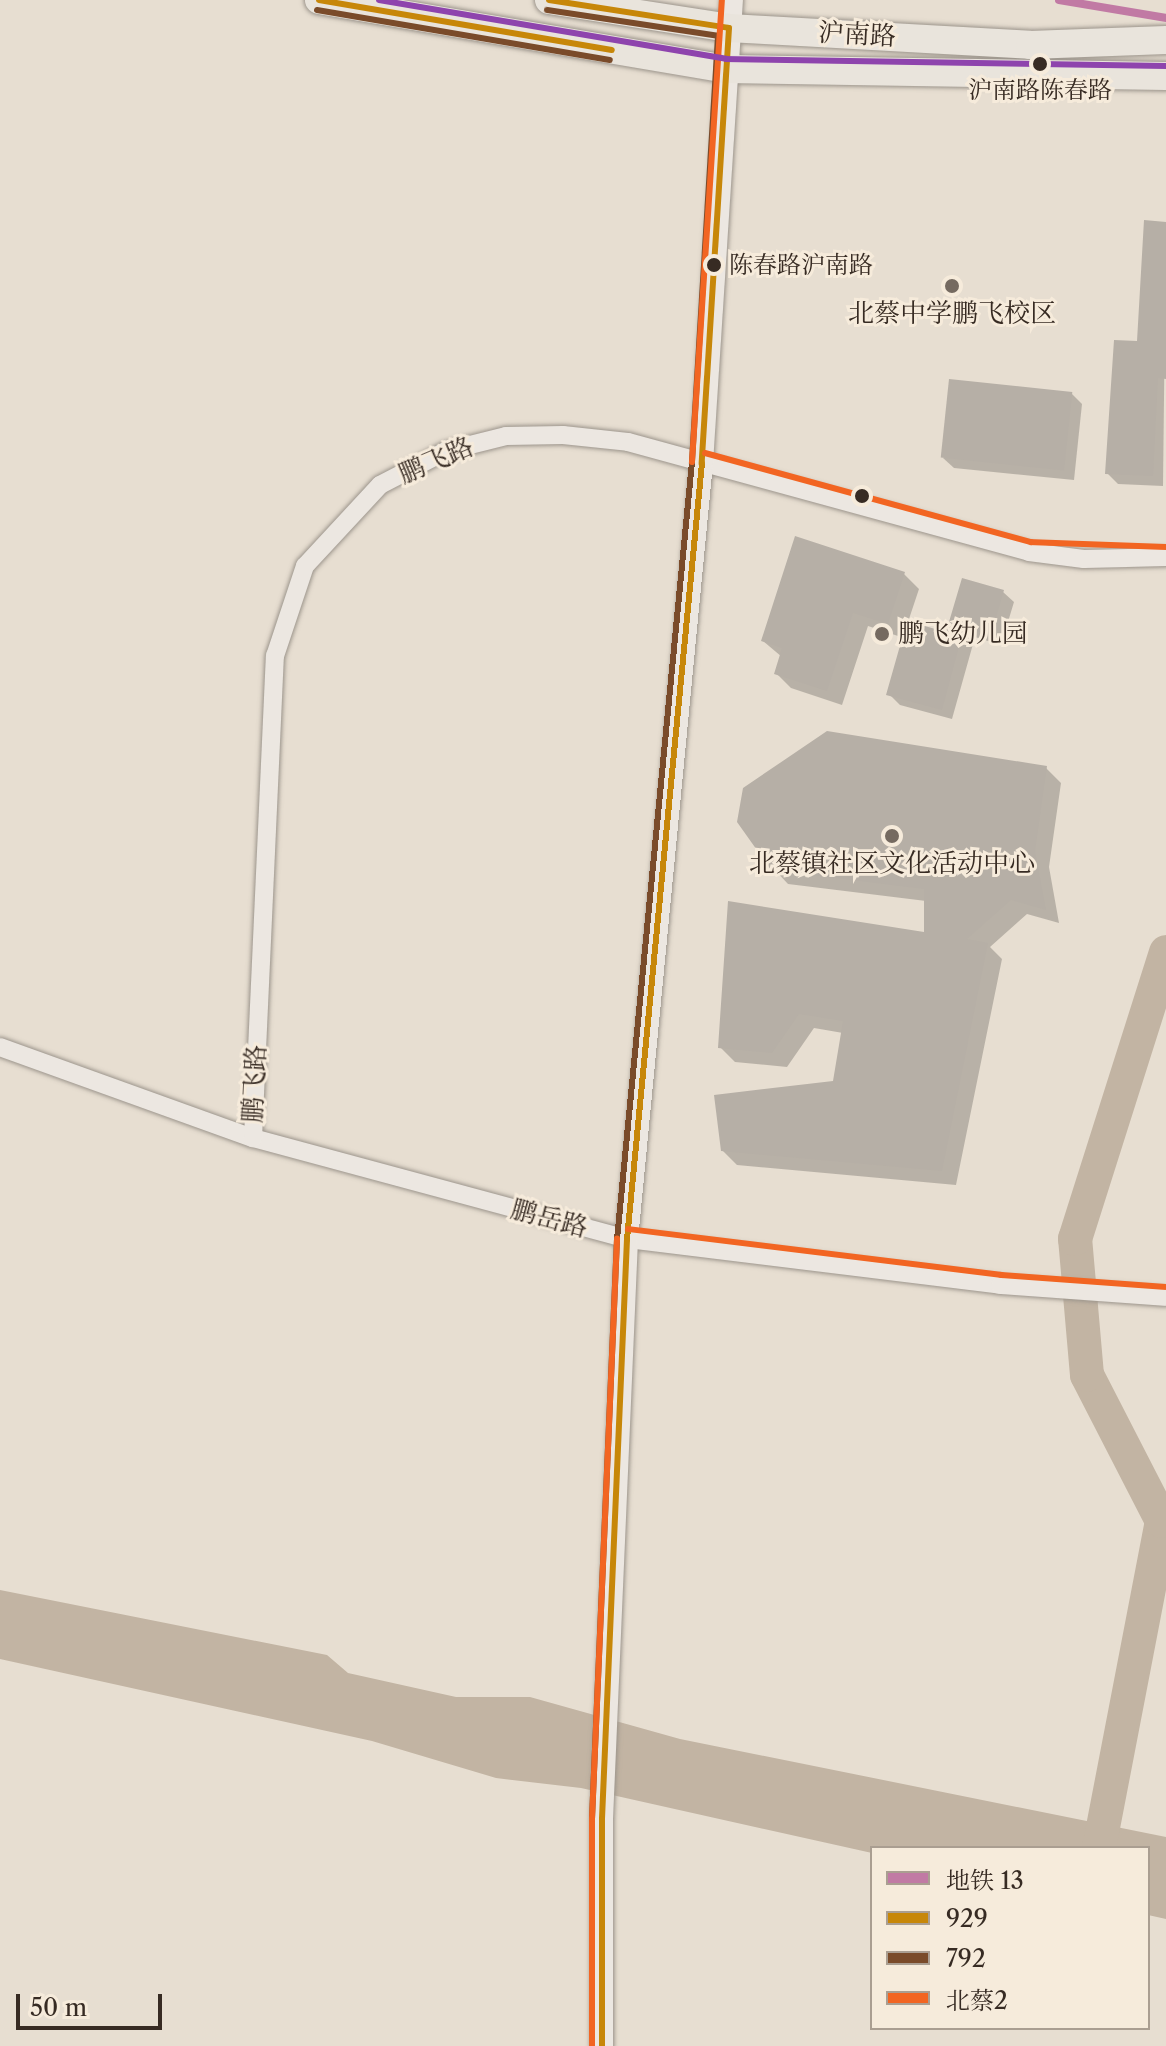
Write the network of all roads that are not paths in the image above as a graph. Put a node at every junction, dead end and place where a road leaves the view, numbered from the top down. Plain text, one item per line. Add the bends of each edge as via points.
1 (319, 0) edge
2 (549, 0) edge
3 (730, 14) edge
4 (1166, 40) edge
5 (725, 69) junction
6 (1166, 76) edge
7 (702, 463) junction
8 (1166, 557) edge
9 (0, 1047) edge
10 (253, 1138) junction
11 (627, 1239) junction
12 (1166, 1297) edge
13 (602, 2046) edge

1 - 5 main road, 沪南路
2 - 3 main road, 沪南路
3 - 4 main road, 沪南路 via 1030,45
3 - 5 street
5 - 6 main road, 沪南路
5 - 7 street
7 - 8 street, 鹏飞路 via 1029,552
7 - 10 street, 鹏飞路 via 628,442 563,435 506,436 446,451 380,485 305,566 275,656
7 - 11 street
9 - 10 street, 鹏岳路
10 - 11 street, 鹏岳路
11 - 12 street, 鹏岳路 via 1000,1285
11 - 13 street via 602,1819

